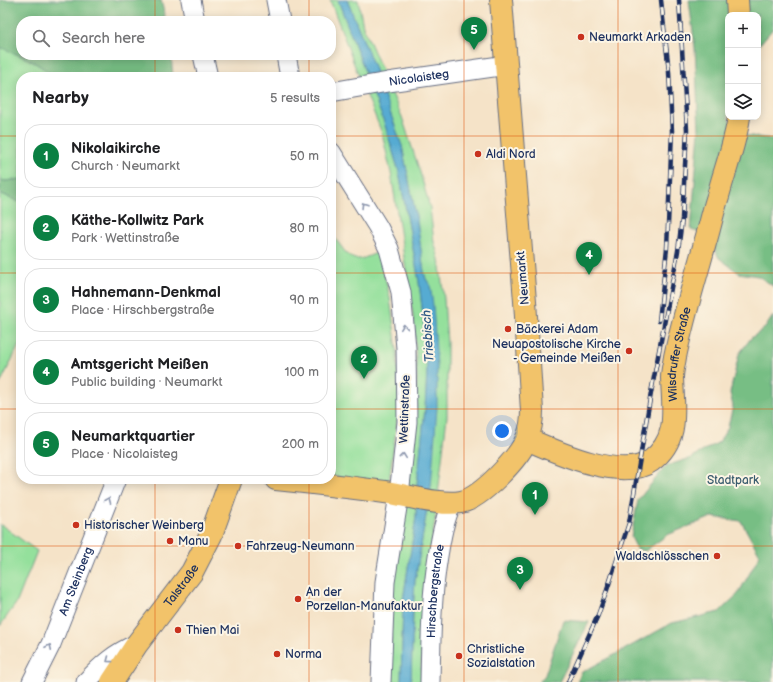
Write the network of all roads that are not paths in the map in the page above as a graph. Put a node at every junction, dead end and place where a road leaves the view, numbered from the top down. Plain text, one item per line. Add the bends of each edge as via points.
1 (191, 0) edge
2 (276, 0) edge
3 (501, 0) edge
4 (737, 0) edge
5 (738, 12) edge
6 (194, 16) edge
7 (279, 16) edge
8 (204, 60) edge
9 (287, 60) edge
10 (507, 65) junction
11 (207, 72) edge
12 (289, 72) edge
13 (336, 91) edge
14 (739, 120) edge
15 (336, 160) edge
16 (527, 439) junction
17 (114, 484) edge
18 (229, 484) edge
19 (319, 484) edge
20 (404, 496) junction
21 (444, 502) junction
22 (137, 644) junction
23 (32, 682) edge
24 (86, 682) edge
25 (112, 682) edge
26 (381, 682) edge
27 (430, 682) edge

1 - 6 street
2 - 7 street
3 - 10 main road, Neumarkt
4 - 5 main road
8 - 11 street
9 - 12 street
10 - 13 street, Nicolaisteg
10 - 16 main road, Neumarkt via 532,411
14 - 16 main road, Wilsdruffer Straße via 737,134 686,310 676,356 672,376 674,414 669,442 650,462 629,469 604,466 576,458
20 -> 15 street, Wettinstraße via 406,348 401,292 389,249
16 - 21 main road, Neumarkt via 516,456 470,499
23 -> 17 street, Am Steinberg via 51,644
18 - 22 main road, Talstraße via 211,535 192,572
19 - 20 main road
20 - 21 main road
20 - 26 street, Wettinstraße via 385,582
21 - 27 street, Hirschbergstraße via 447,513 434,584 431,618
22 -> 24 street via 107,660
22 - 25 main road, Talstraße

